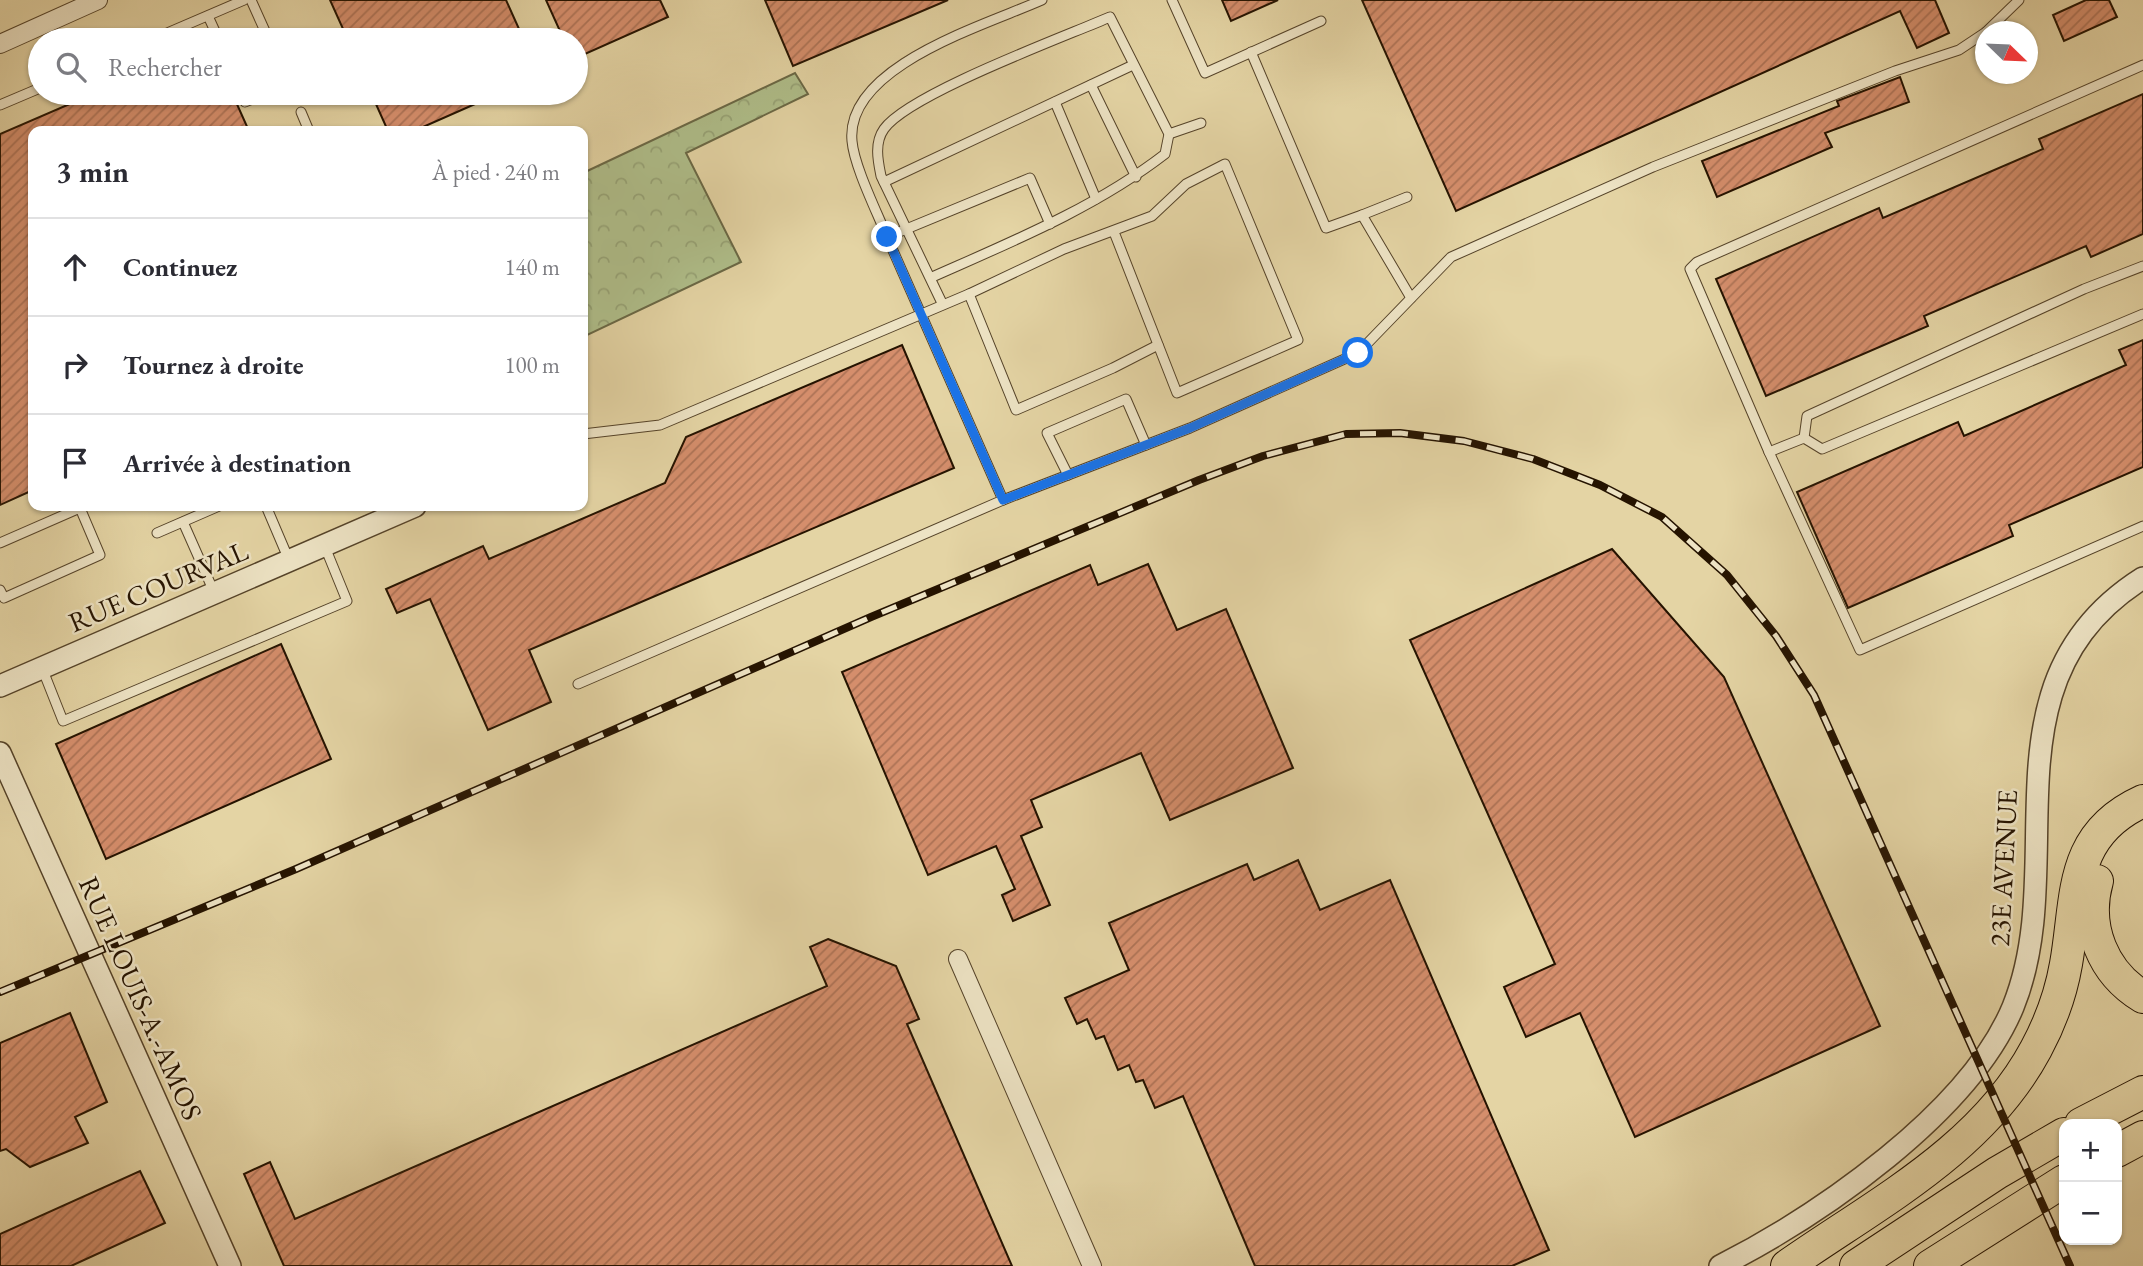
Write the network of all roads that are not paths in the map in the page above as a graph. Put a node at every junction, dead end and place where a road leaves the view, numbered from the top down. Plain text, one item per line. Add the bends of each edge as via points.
1 (98, 0) edge
2 (244, 0) edge
3 (251, 0) edge
4 (1042, 0) edge
5 (1171, 0) edge
6 (2019, 0) edge
7 (208, 16) junction
8 (1321, 21) dead end
9 (1997, 21) edge
10 (36, 28) edge
11 (180, 28) edge
12 (214, 28) edge
13 (264, 28) edge
14 (28, 31) edge
15 (1975, 39) edge
16 (0, 44) edge
17 (1251, 52) junction
18 (1133, 65) junction
19 (2143, 65) edge
20 (1091, 85) junction
21 (28, 93) edge
22 (1055, 102) junction
23 (0, 105) edge
24 (301, 112) dead end
25 (1201, 123) dead end
26 (307, 126) edge
27 (1169, 134) junction
28 (877, 154) junction
29 (856, 157) junction
30 (1136, 177) junction
31 (884, 182) junction
32 (1407, 197) dead end
33 (1096, 199) junction
34 (1362, 215) junction
35 (1050, 224) junction
36 (908, 228) junction
37 (1114, 232) junction
38 (887, 237) junction
39 (2143, 266) edge
40 (930, 278) junction
41 (968, 294) junction
42 (1411, 298) junction
43 (942, 303) junction
44 (922, 313) junction
45 (2143, 314) edge
46 (1158, 345) junction
47 (588, 433) edge
48 (1804, 438) junction
49 (1146, 445) junction
50 (1769, 452) junction
51 (1068, 475) junction
52 (1003, 500) junction
53 (73, 511) edge
54 (81, 511) edge
55 (208, 511) edge
56 (268, 511) edge
57 (403, 511) edge
58 (183, 522) junction
59 (2143, 526) edge
60 (157, 533) dead end
61 (0, 543) edge
62 (324, 545) junction
63 (289, 560) junction
64 (2143, 578) edge
65 (0, 590) edge
66 (214, 592) junction
67 (41, 667) junction
68 (578, 684) dead end
69 (0, 686) edge
70 (0, 753) edge
71 (2143, 801) edge
72 (2143, 825) edge
73 (957, 959) dead end
74 (2143, 997) edge
75 (2143, 1092) edge
76 (2091, 1119) edge
77 (2059, 1137) edge
78 (2143, 1138) edge
79 (2122, 1149) edge
80 (2062, 1182) edge
81 (230, 1266) edge
82 (1092, 1266) edge
83 (1720, 1266) edge
84 (1787, 1266) edge
85 (1856, 1266) edge
86 (1930, 1266) edge

1 - 10 street
2 - 7 lane
3 - 13 lane
4 - 29 lane via 905,61 880,78 861,101 852,122
5 - 17 lane via 1205,73
6 - 9 lane
7 - 11 lane
7 - 12 lane
8 - 17 lane
14 - 16 street
15 - 42 lane via 1959,50 1653,167 1451,257
17 - 34 lane via 1326,228
18 - 20 lane
18 - 27 lane
18 - 28 lane via 1110,17 914,103 883,130
19 - 50 lane via 1697,262 1690,269
20 - 22 lane
20 - 30 lane
21 - 23 lane
22 - 31 lane
22 - 33 lane
24 - 26 lane
25 - 27 lane
27 - 30 lane via 1165,154
28 - 29 lane
28 - 31 lane
29 - 38 lane
30 - 33 lane
31 - 36 lane
32 - 34 lane
33 - 35 lane
34 - 42 lane
35 - 36 lane via 1030,178
35 - 40 lane
36 - 38 lane
36 - 40 lane
37 - 41 lane via 1064,249
37 - 46 lane
37 - 46 lane via 1152,216 1186,184 1225,164 1298,340 1177,393
38 - 44 lane
39 - 48 lane via 1807,416
40 - 43 lane
41 - 43 lane
41 - 46 lane via 1016,410
42 - 49 lane via 1358,353
43 - 44 lane
44 - 47 lane via 660,425
44 - 52 lane
45 - 48 lane via 1822,449
48 - 50 lane
49 - 51 lane
49 - 51 lane via 1126,399 1046,433
50 - 59 lane via 1860,650
51 - 52 lane
52 - 68 lane
53 - 61 lane
54 - 65 lane via 100,555 4,598
55 - 58 lane
56 - 63 lane
57 - 62 street, RUE COURVAL
58 - 60 lane
58 - 66 lane
62 - 63 street, RUE COURVAL
62 - 67 lane via 347,601 64,721
63 - 66 street, RUE COURVAL
64 - 83 street, 23E AVENUE via 2080,639 2050,699 2037,765 2034,904 2027,960 2012,1007 1985,1058 1949,1103 1897,1148 1807,1214
66 - 67 street, RUE COURVAL
67 - 69 street, RUE COURVAL
70 - 81 street, RUE LOUIS-A.-AMOS
71 - 84 highway via 2107,826 2086,855 2074,888 2066,966 2057,1000 2035,1051 2005,1097 1955,1149
72 - 74 highway via 2110,856 2098,879 2092,908 2095,934 2106,961 2123,983
73 - 82 street
75 - 76 highway
77 - 85 highway
78 - 79 highway
80 - 86 highway

